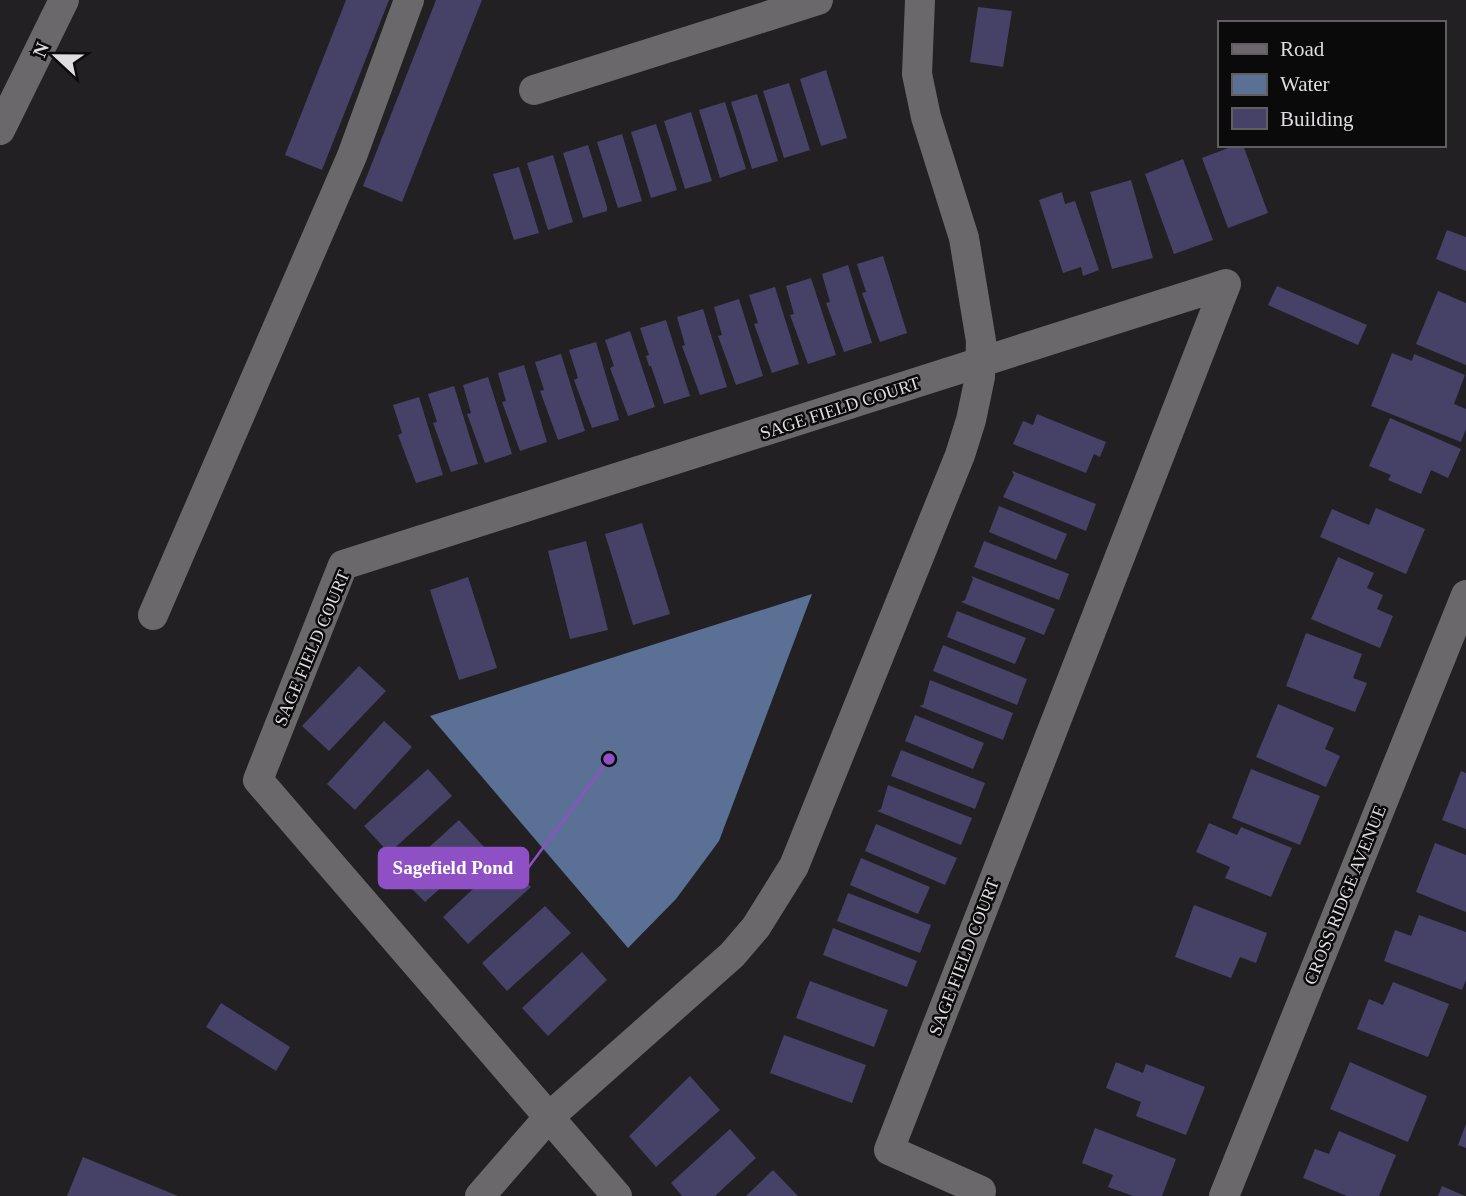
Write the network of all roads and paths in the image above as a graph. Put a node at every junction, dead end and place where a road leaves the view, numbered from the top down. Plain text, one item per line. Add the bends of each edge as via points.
1 (64, 0) edge
2 (409, 0) edge
3 (818, 0) edge
4 (920, 0) edge
5 (534, 90) dead end
6 (0, 130) edge
7 (980, 363) junction
8 (1466, 595) edge
9 (153, 615) dead end
10 (548, 1118) junction
11 (981, 1191) dead end
12 (480, 1196) edge
13 (617, 1196) edge
14 (1224, 1196) edge

1 - 6 street
2 - 9 street via 352,156
3 - 5 street
4 - 7 street via 917,74 972,271
7 - 10 street via 960,455 794,866 756,927 732,955
7 - 10 street, SAGE FIELD COURT via 343,565 258,780
7 - 11 street, SAGE FIELD COURT via 1226,284 889,1150
8 - 14 street, CROSS RIDGE AVENUE
10 - 12 street
10 - 13 street, SAGE FIELD COURT

